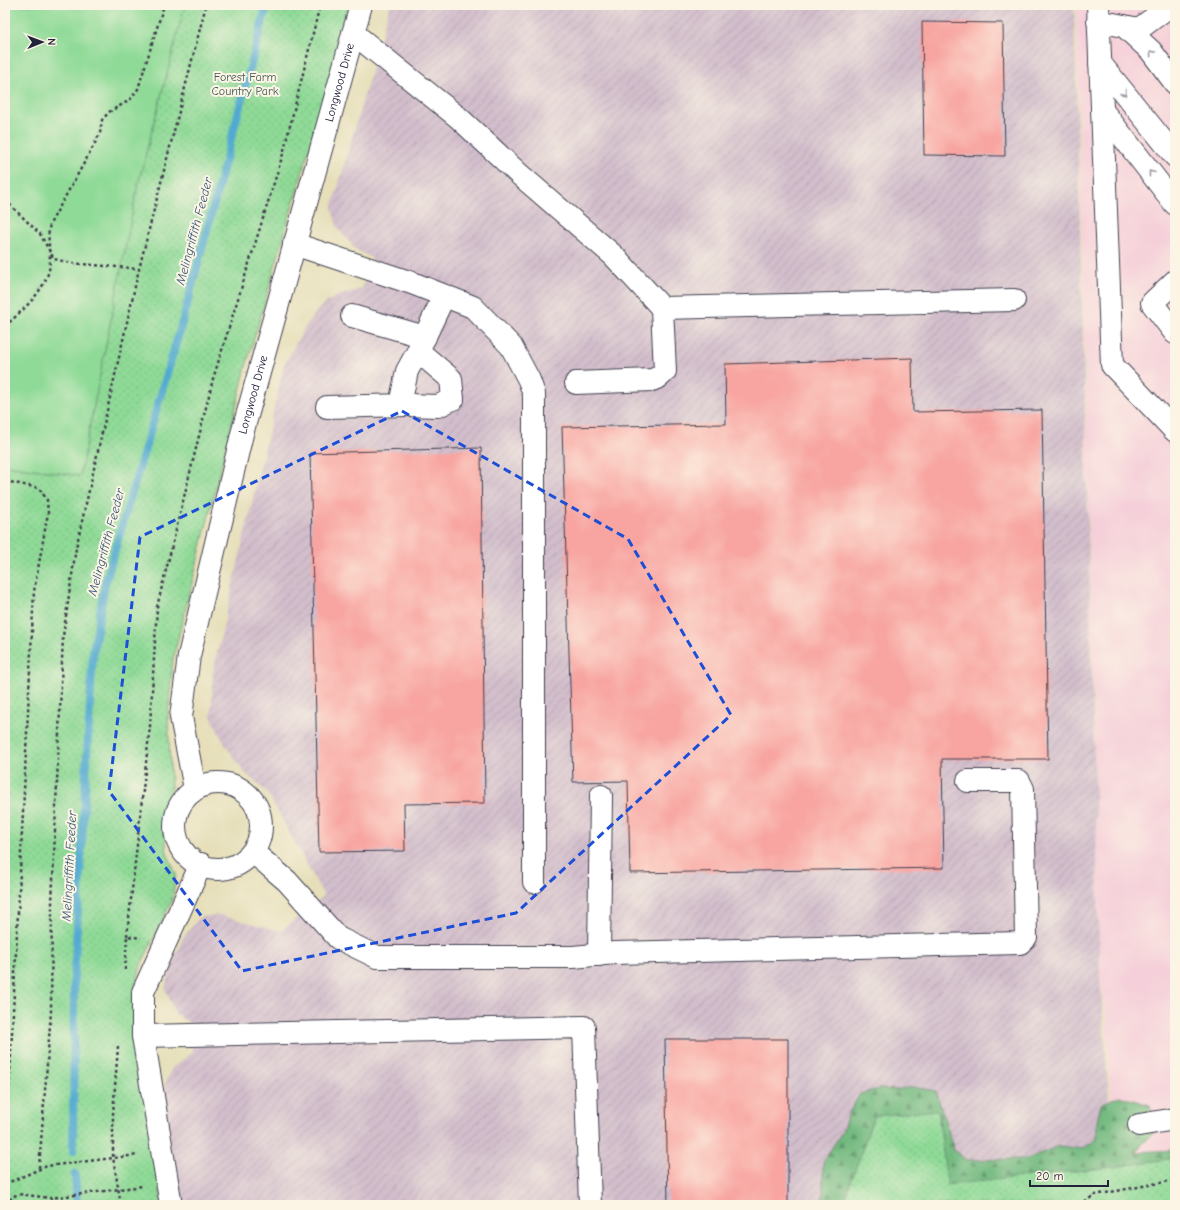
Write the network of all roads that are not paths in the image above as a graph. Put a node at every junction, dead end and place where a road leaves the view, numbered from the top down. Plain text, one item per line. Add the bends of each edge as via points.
1 (361, 5) edge
2 (1171, 5) edge
3 (1098, 13) edge
4 (1124, 26) junction
5 (353, 33) junction
6 (1100, 63) junction
7 (1175, 83) edge
8 (1102, 110) junction
9 (1175, 156) edge
10 (1175, 204) edge
11 (294, 244) junction
12 (1175, 281) edge
13 (444, 296) junction
14 (1014, 300) dead end
15 (662, 308) junction
16 (352, 316) dead end
17 (1175, 333) edge
18 (422, 344) junction
19 (576, 383) dead end
20 (407, 405) junction
21 (327, 407) dead end
22 (1175, 431) edge
23 (968, 781) dead end
24 (195, 789) junction
25 (601, 796) dead end
26 (253, 852) junction
27 (201, 864) junction
28 (534, 882) dead end
29 (599, 955) junction
30 (143, 1036) junction
31 (1175, 1119) edge
32 (1139, 1125) dead end
33 (171, 1205) edge
34 (590, 1205) edge

1 - 5 street, Longwood Drive
2 - 4 street via 1139,30
3 - 4 street
3 - 6 street
7 -> 4 street via 1151,51
5 - 11 street, Longwood Drive
5 - 15 street via 458,118 614,256
6 - 8 street
6 -> 9 street
10 -> 8 street
8 - 22 street via 1112,365
11 - 13 street
11 - 24 street, Longwood Drive via 242,434 189,656 181,717
12 - 17 street via 1152,303
13 - 18 street
13 - 28 street via 473,307 511,346 534,394
14 - 15 street
15 - 19 street via 665,371 659,377 652,380
16 - 18 street
18 - 20 street via 407,371 402,395
18 - 20 street via 450,379 453,398 438,406
20 - 21 street
23 - 29 street via 1019,781 1024,789 1026,937 1020,943
24 - 26 street via 210,783 225,783 239,788 250,796 258,808 261,823 260,838
24 - 27 street via 184,799 177,812 174,827 180,846 188,858
25 - 29 street
26 - 27 street via 231,868 216,870
26 - 29 street via 287,881 338,938 377,957
27 - 30 street via 144,992
30 - 33 street
30 - 34 street via 584,1027
31 - 32 street

